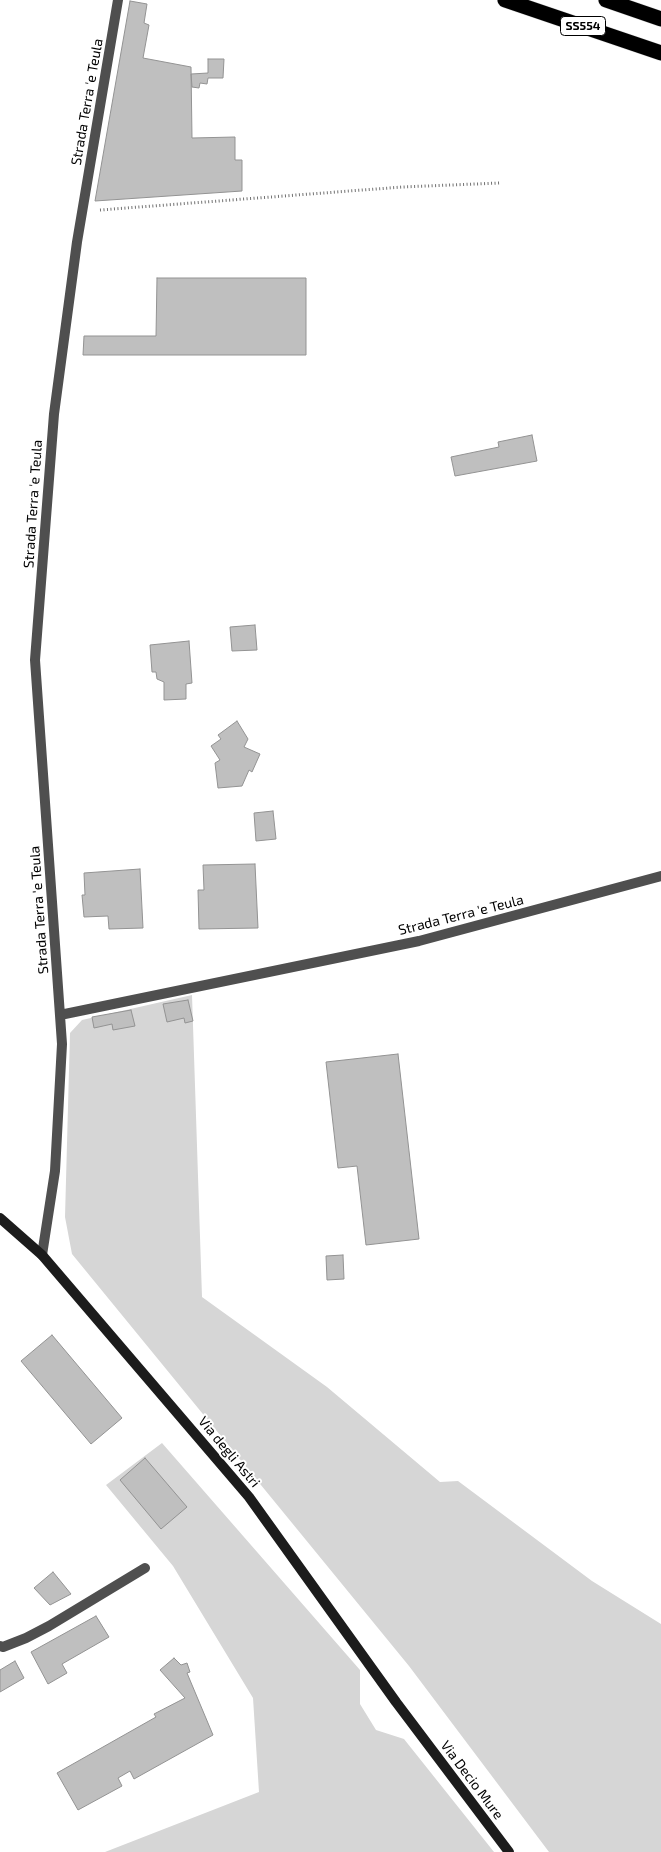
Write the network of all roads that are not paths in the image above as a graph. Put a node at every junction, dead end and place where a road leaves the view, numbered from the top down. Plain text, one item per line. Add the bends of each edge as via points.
1 (118, 0) edge
2 (505, 0) edge
3 (606, 0) edge
4 (661, 19) edge
5 (661, 53) edge
6 (661, 876) edge
7 (60, 1014) junction
8 (0, 1218) edge
9 (42, 1255) junction
10 (145, 1568) dead end
11 (0, 1646) edge
12 (412, 1724) joint
13 (509, 1852) edge

1 - 7 street, Strada Terra 'e Teula via 82,211 54,414 35,660
2 - 5 highway, SS554
3 - 4 highway, SS554
6 - 7 street, Strada Terra 'e Teula via 419,941
7 - 9 street, Strada Terra 'e Teula via 62,1044 56,1171
8 - 9 street, Via degli Astri
9 - 12 street, Via degli Astri via 249,1497
10 - 11 street via 49,1626
12 - 13 street, Via Decio Mure

